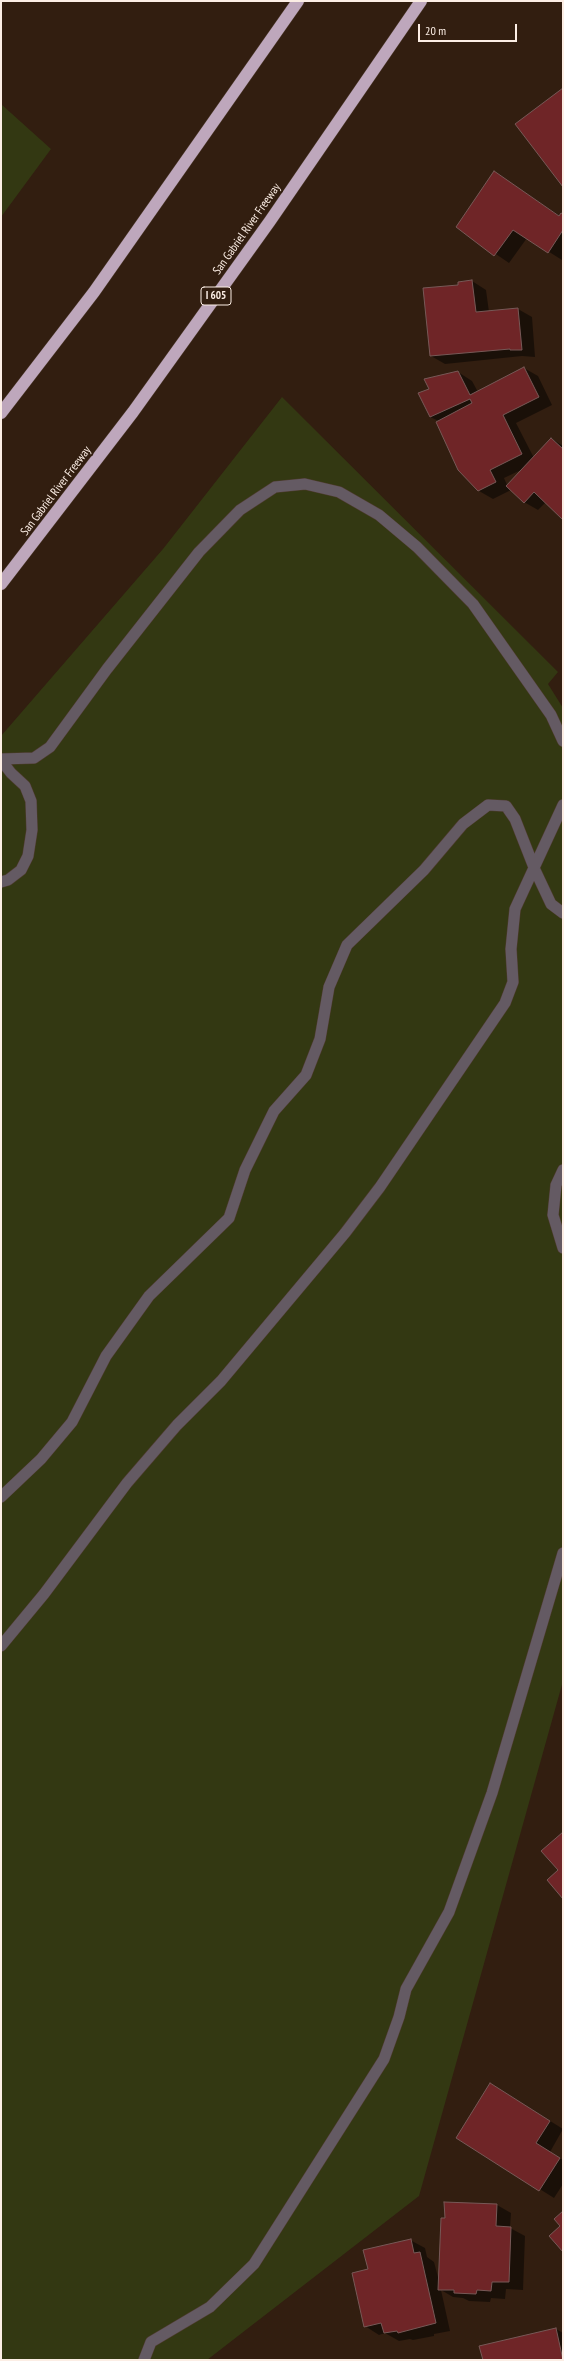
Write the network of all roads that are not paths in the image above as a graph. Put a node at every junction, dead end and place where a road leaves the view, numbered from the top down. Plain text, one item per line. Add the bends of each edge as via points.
1 (298, 1) edge
2 (422, 1) edge
3 (1, 413) edge
4 (1, 584) edge
5 (563, 741) edge
6 (1, 760) edge
7 (563, 805) edge
8 (534, 870) junction
9 (1, 882) edge
10 (563, 913) edge
11 (563, 1170) edge
12 (563, 1248) edge
13 (1, 1497) edge
14 (563, 1553) edge
15 (1, 1646) edge
16 (144, 2360) edge

1 - 3 highway via 94,292
2 - 4 highway, San Gabriel River Freeway / I 605 via 270,221 133,412
5 - 6 lane via 550,715 473,604 418,547 379,515 339,492 304,484 275,487 240,510 199,552 107,669 50,747 34,758
6 - 9 lane via 25,786 31,802 32,830 28,856 21,870
7 - 8 lane
8 - 10 lane via 551,904
8 - 13 lane via 515,819 506,806 488,805 463,824 424,870 347,945 329,987 320,1039 306,1075 274,1111 245,1170 229,1218 149,1296 106,1356 72,1422 41,1459
8 - 15 lane via 516,909 511,949 513,982 505,1003 380,1187 345,1233 221,1381 177,1424 127,1483 44,1594
11 - 12 lane via 556,1185 553,1214
14 - 16 lane via 492,1793 449,1912 406,1989 384,2059 254,2264 210,2306 151,2342

